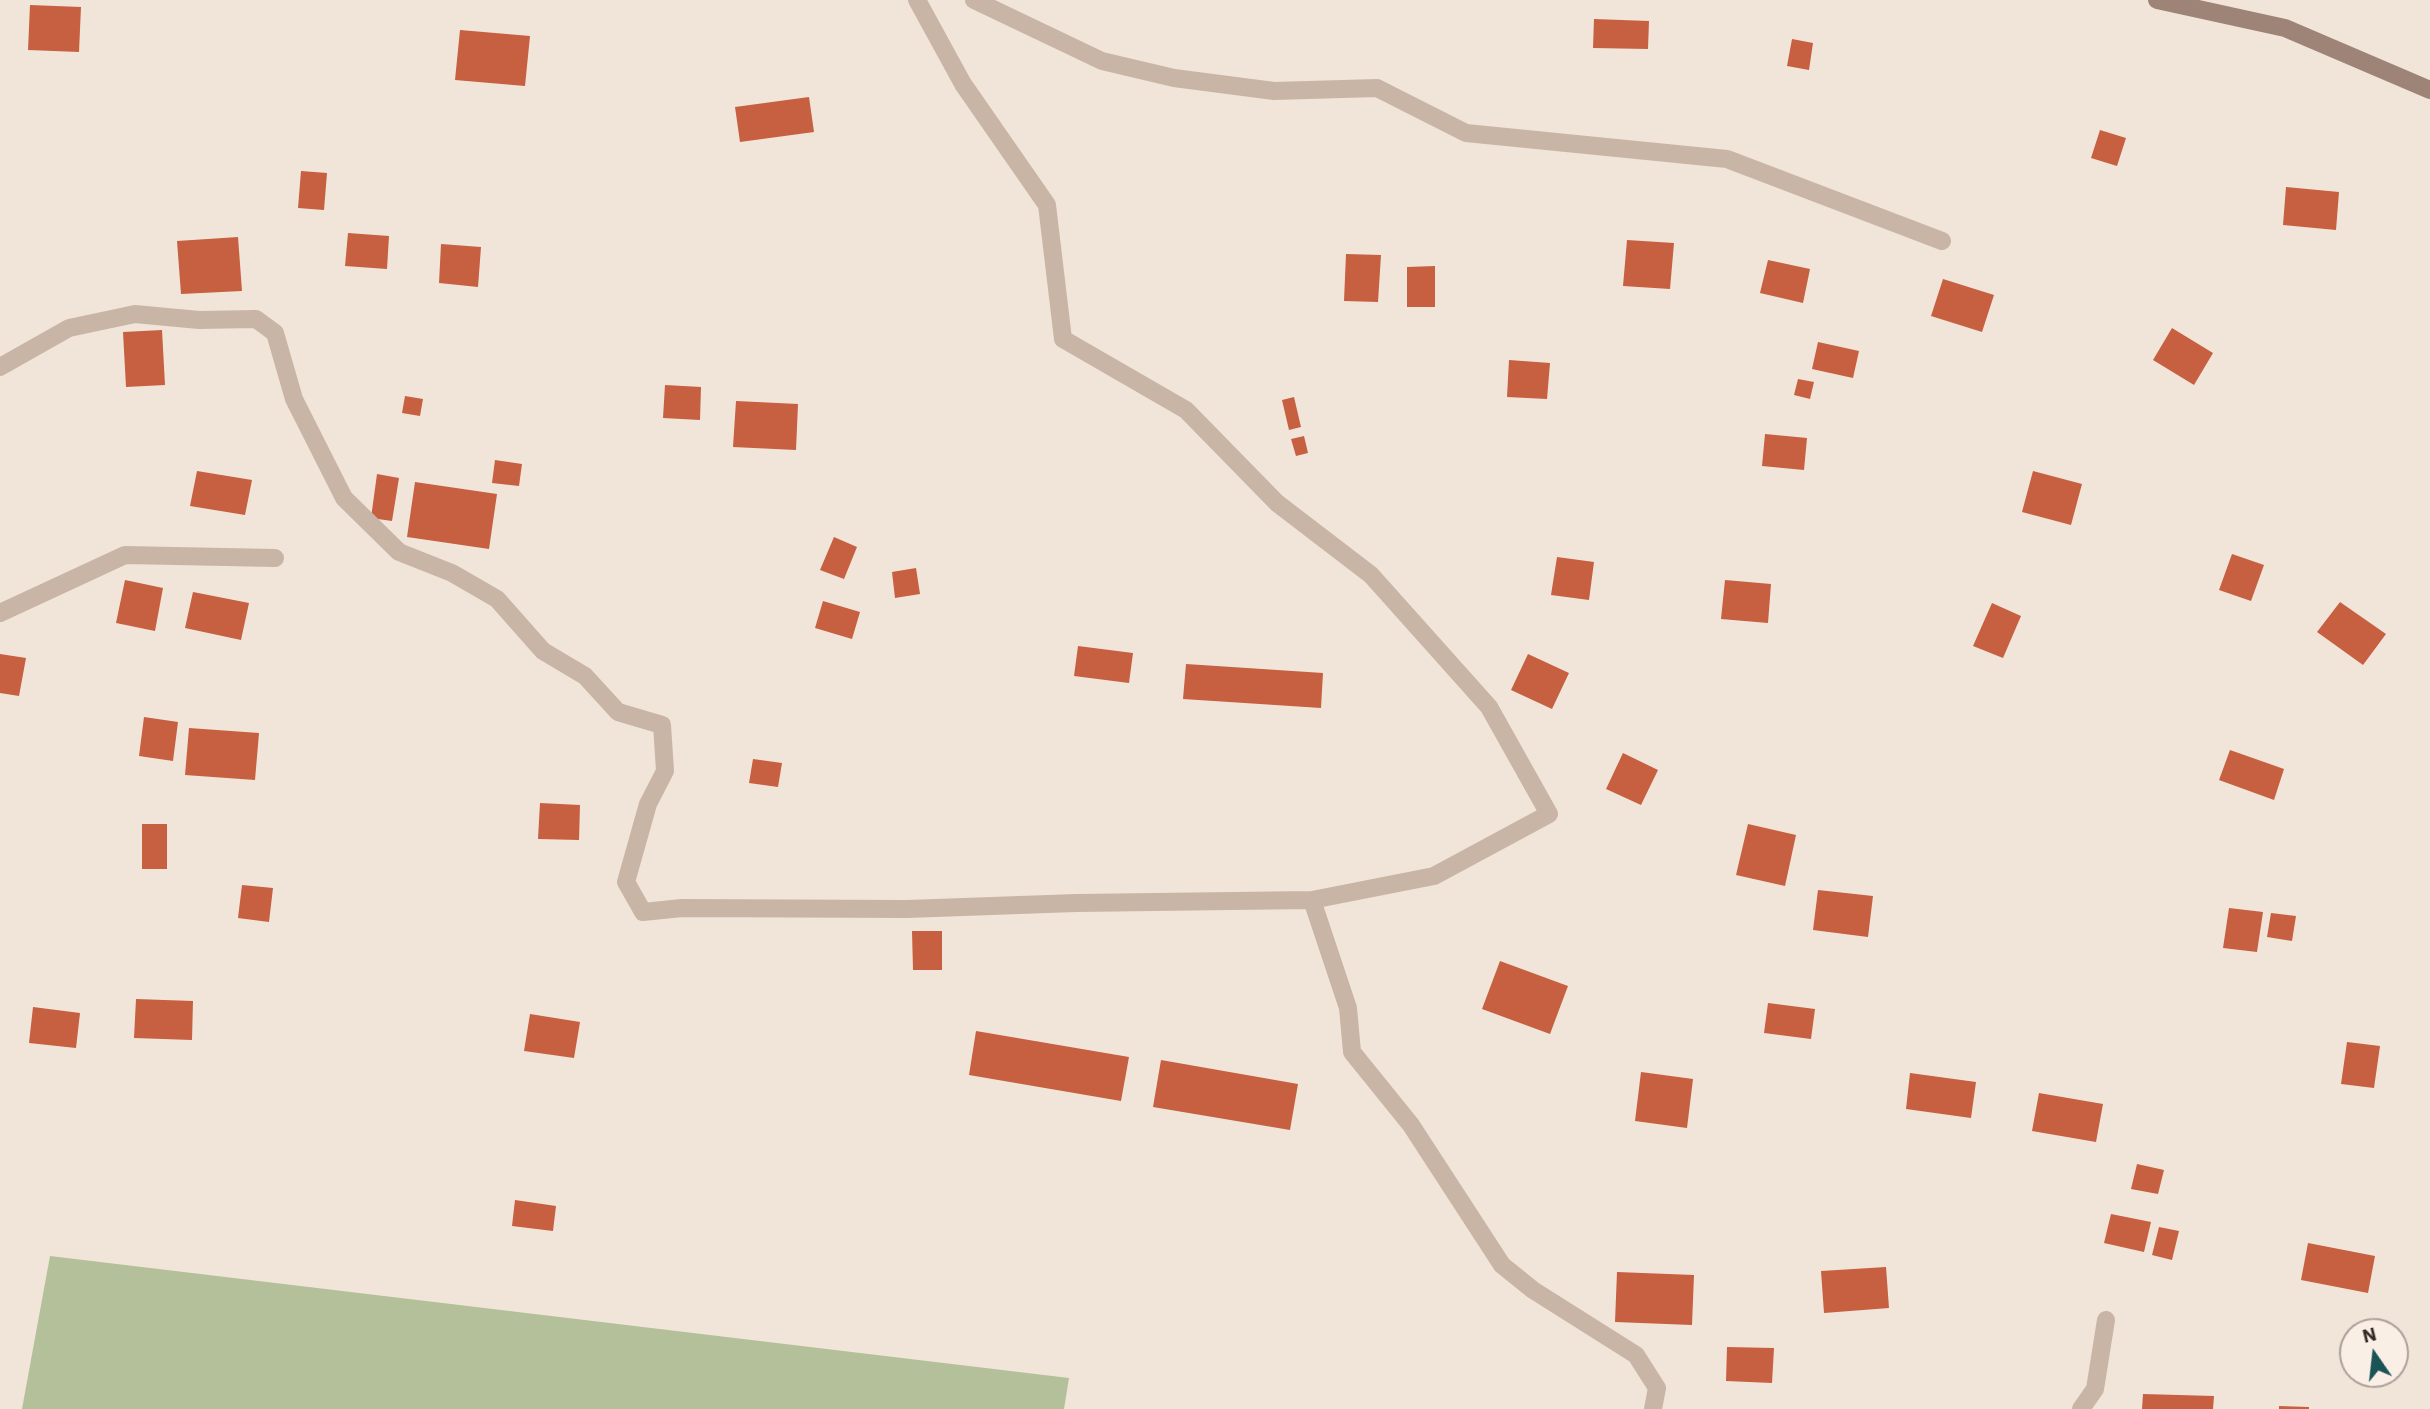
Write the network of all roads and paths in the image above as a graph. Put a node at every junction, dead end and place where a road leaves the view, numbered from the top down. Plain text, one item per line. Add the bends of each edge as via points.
1 (917, 0) edge
2 (974, 0) edge
3 (2157, 0) edge
4 (2430, 90) edge
5 (1942, 241) dead end
6 (0, 367) edge
7 (275, 558) dead end
8 (0, 613) edge
9 (1312, 901) junction
10 (2106, 1320) dead end
11 (1653, 1409) edge
12 (2081, 1409) edge

1 - 9 street via 963,85 1047,205 1062,339 1186,411 1277,503 1371,575 1489,707 1549,814 1434,876
2 - 5 street via 1102,61 1174,78 1275,91 1377,88 1466,133 1727,159
3 - 4 main road via 2285,28
6 - 9 street via 69,328 135,314 256,319 275,333 294,399 344,498 398,552 453,573 497,599 543,651 585,676 618,712 662,725 665,771 648,804 626,881 643,912
7 - 8 street via 125,555
9 - 11 street via 1348,1008 1352,1052 1411,1125 1502,1265 1636,1355 1657,1388
10 - 12 street via 2095,1389

